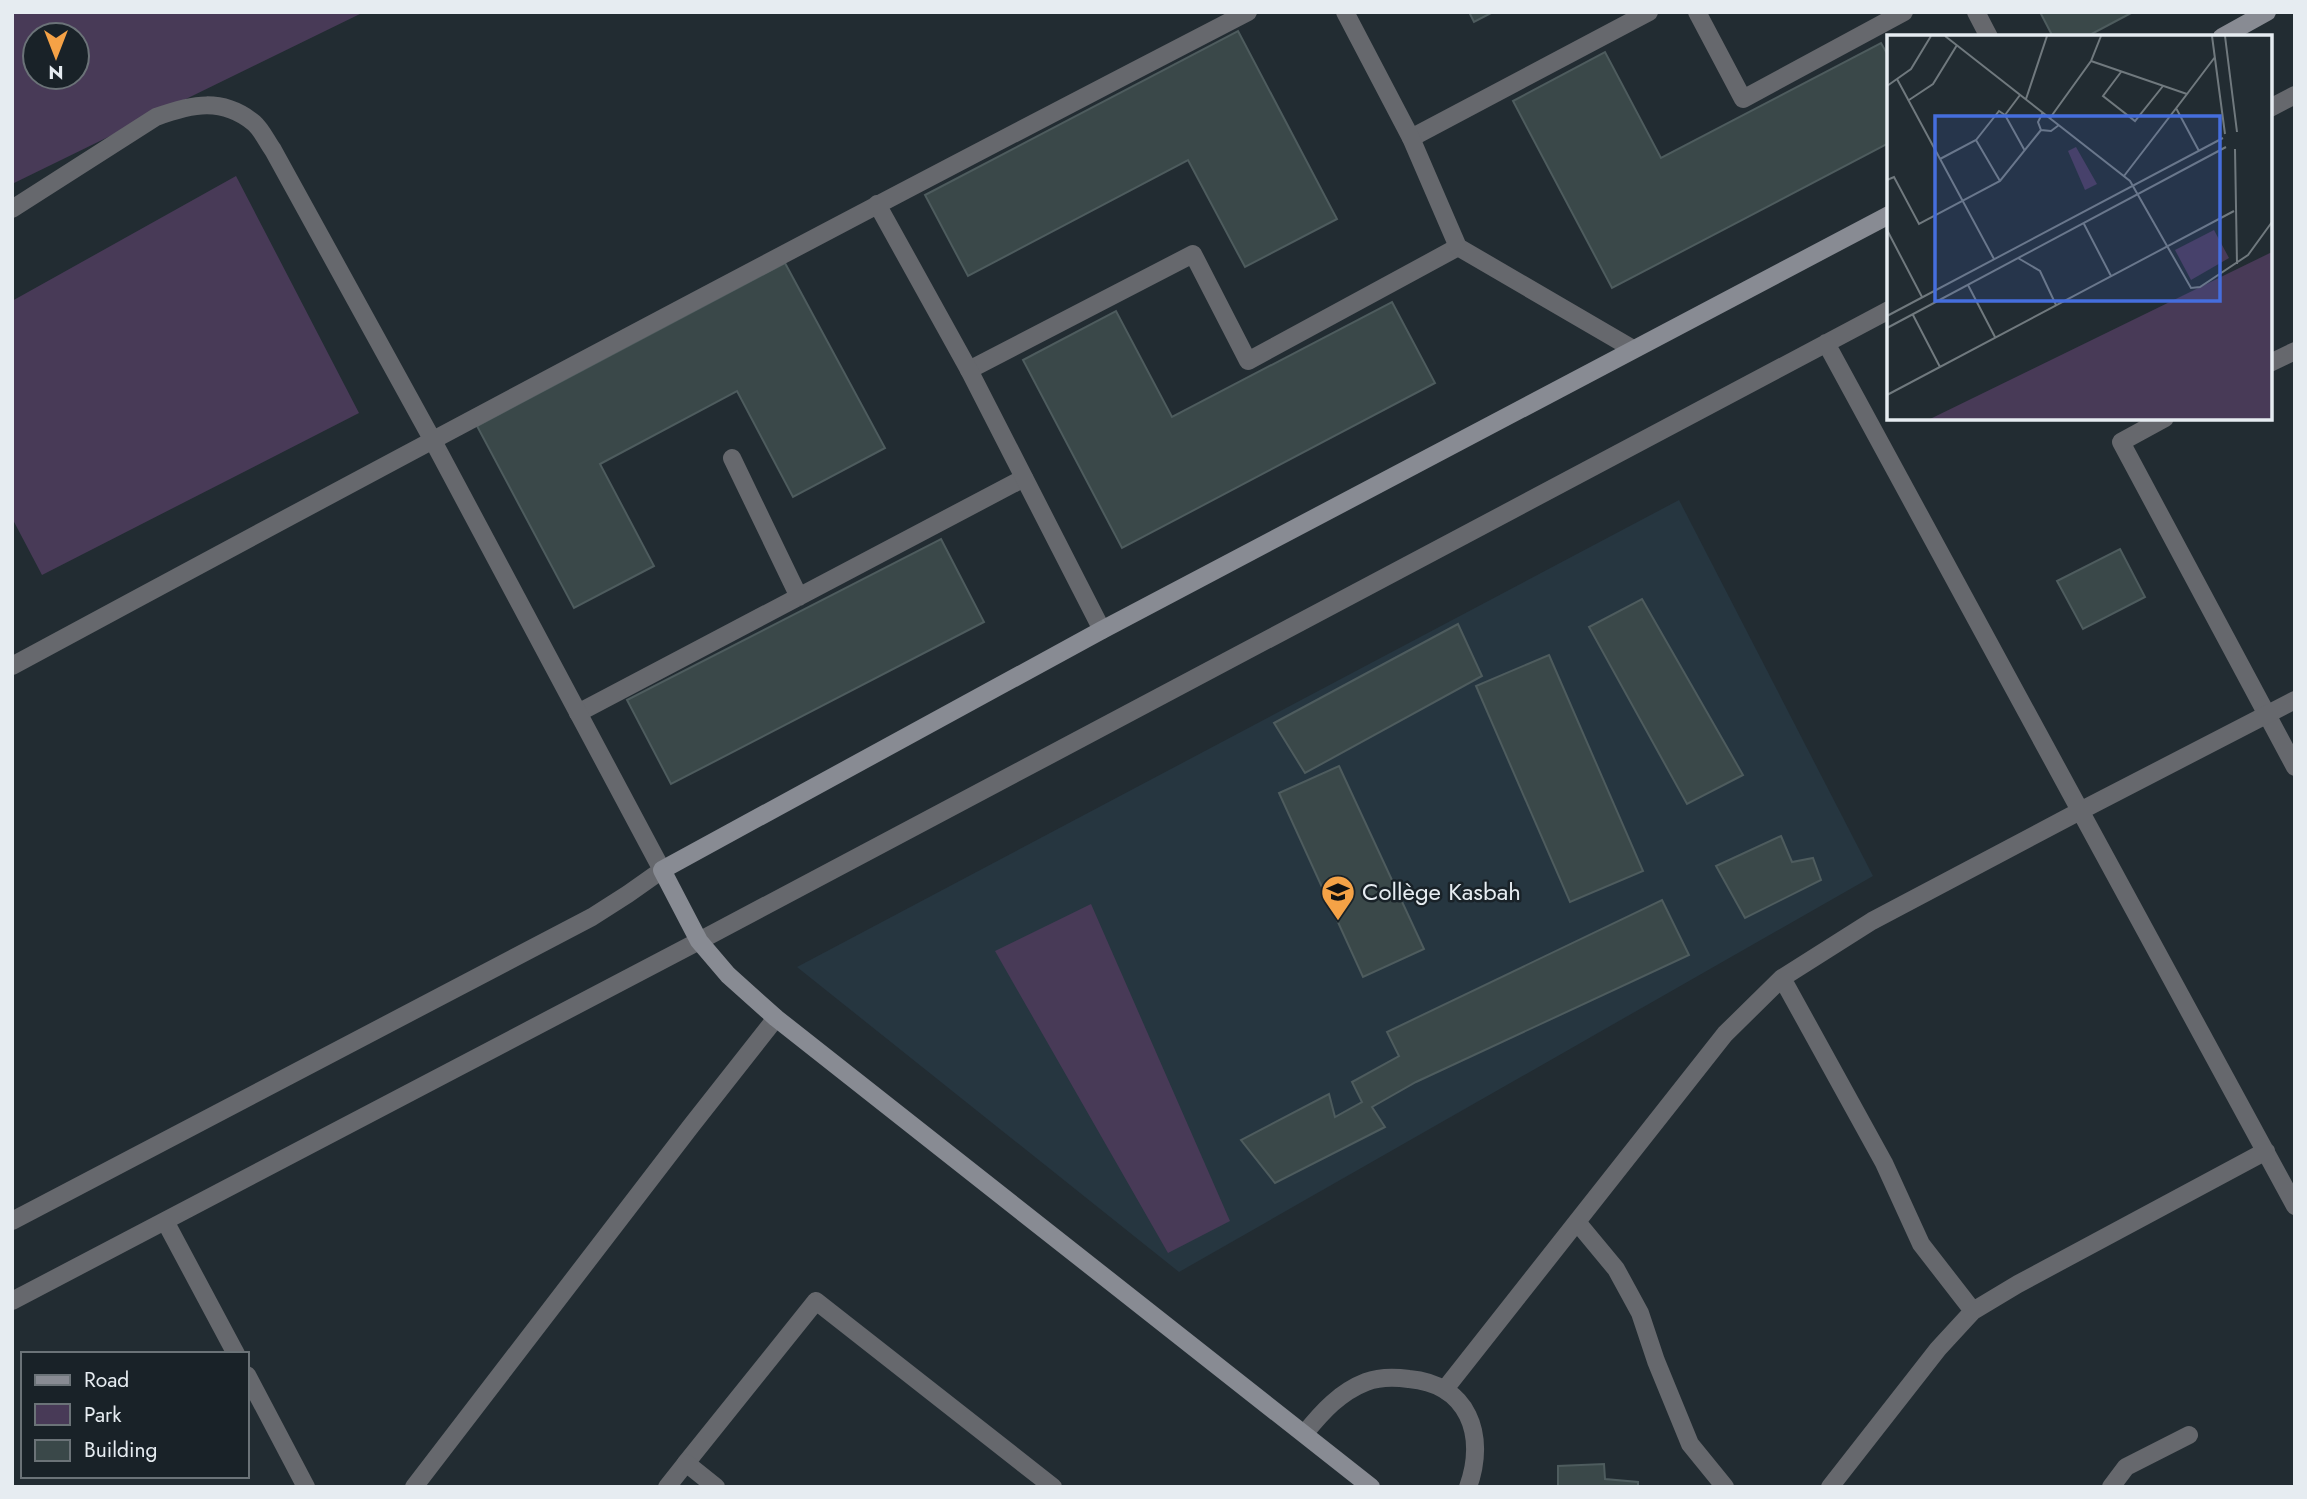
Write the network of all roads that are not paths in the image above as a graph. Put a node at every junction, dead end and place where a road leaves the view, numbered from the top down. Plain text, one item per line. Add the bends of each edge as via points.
1 (1248, 12) edge
2 (1345, 12) edge
3 (1649, 12) edge
4 (1697, 12) edge
5 (1904, 12) edge
6 (1976, 12) edge
7 (2267, 12) edge
8 (1988, 35) edge
9 (2226, 35) edge
10 (2295, 95) edge
11 (2272, 107) edge
12 (1411, 138) junction
13 (877, 204) junction
14 (12, 209) edge
15 (1887, 216) edge
16 (1458, 247) junction
17 (1887, 311) edge
18 (1826, 343) junction
19 (1633, 349) junction
20 (2295, 351) edge
21 (2272, 362) edge
22 (969, 370) junction
23 (2161, 420) edge
24 (432, 439) junction
25 (732, 458) dead end
26 (1024, 478) junction
27 (799, 597) junction
28 (1102, 630) junction
29 (12, 666) edge
30 (2295, 701) edge
31 (578, 713) junction
32 (2267, 715) junction
33 (2295, 767) edge
34 (2080, 811) junction
35 (662, 870) junction
36 (699, 941) junction
37 (1782, 978) junction
38 (776, 1018) junction
39 (2266, 1151) junction
40 (2295, 1206) edge
41 (165, 1221) junction
42 (12, 1222) edge
43 (1577, 1222) junction
44 (12, 1301) edge
45 (1973, 1311) junction
46 (235, 1352) edge
47 (248, 1377) edge
48 (1445, 1389) junction
49 (1305, 1433) junction
50 (2189, 1435) dead end
51 (686, 1463) junction
52 (306, 1487) edge
53 (414, 1487) edge
54 (667, 1487) edge
55 (716, 1487) edge
56 (1053, 1487) edge
57 (1371, 1487) edge
58 (1468, 1487) edge
59 (1724, 1487) edge
60 (1830, 1487) edge
61 (2111, 1487) edge

1 - 13 street
2 - 12 street
3 - 12 street
4 - 5 street via 1743,99
6 - 8 street
7 - 9 street
10 - 11 street
12 - 16 street
13 - 22 street
13 - 24 street
14 - 24 street via 156,117 210,104 234,111 255,124 273,150
15 - 19 street
16 - 19 street
16 - 22 street via 1248,361 1193,254
17 - 18 street
18 - 34 street
18 - 36 street
19 - 28 street
20 - 21 street
22 - 26 street
23 - 32 street via 2120,442
24 - 29 street
24 - 31 street
25 - 27 street
26 - 27 street
26 - 28 street
27 - 31 street
28 - 35 street
30 - 32 street
31 - 35 street
32 - 33 street
32 - 34 street
34 - 37 street via 1872,921
34 - 39 street
35 - 36 street
35 - 42 street via 592,917
36 - 38 street via 728,975
36 - 41 street
37 - 43 street via 1726,1034
37 - 45 street via 1884,1163 1921,1244
38 - 49 street
38 - 53 street
39 - 40 street
39 - 45 street
41 - 44 street
41 - 46 street
43 - 48 street
43 - 59 street via 1616,1269 1640,1313 1690,1444
45 - 60 street
47 - 52 street
48 - 49 street via 1394,1377 1368,1381 1326,1408
48 - 58 street via 1463,1406 1474,1427 1476,1451
49 - 57 street
50 - 61 street via 2126,1467
51 - 54 street
51 - 55 street
51 - 56 street via 816,1301

